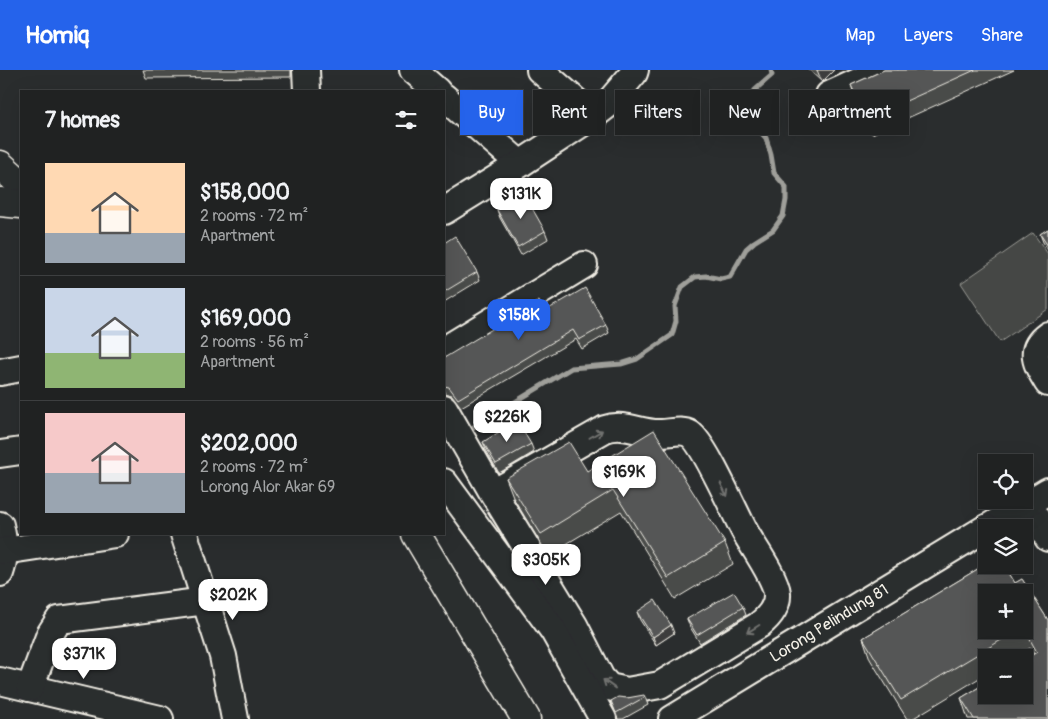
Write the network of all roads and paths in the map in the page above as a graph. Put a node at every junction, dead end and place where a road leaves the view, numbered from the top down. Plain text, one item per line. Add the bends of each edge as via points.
1 (306, 70) edge
2 (413, 70) edge
3 (540, 70) edge
4 (884, 70) edge
5 (634, 72) edge
6 (307, 90) edge
7 (436, 90) edge
8 (563, 90) edge
9 (840, 90) edge
10 (445, 98) edge
11 (605, 107) edge
12 (564, 135) edge
13 (520, 164) junction
14 (0, 166) edge
15 (0, 179) edge
16 (20, 184) edge
17 (20, 185) edge
18 (0, 196) edge
19 (0, 202) edge
20 (20, 204) edge
21 (20, 204) edge
22 (445, 210) edge
23 (584, 265) dead end
24 (1048, 334) edge
25 (445, 349) edge
26 (20, 368) edge
27 (0, 372) edge
28 (1048, 383) edge
29 (445, 410) edge
30 (20, 451) edge
31 (0, 454) edge
32 (445, 483) edge
33 (493, 493) junction
34 (1037, 497) edge
35 (1002, 519) edge
36 (0, 525) edge
37 (978, 533) edge
38 (111, 535) edge
39 (184, 535) edge
40 (417, 535) edge
41 (1048, 538) edge
42 (2, 562) edge
43 (206, 601) junction
44 (0, 681) edge
45 (660, 685) junction
46 (30, 688) junction
47 (674, 718) edge
48 (160, 719) edge
49 (235, 719) edge
50 (526, 719) edge
51 (603, 719) edge

1 - 6 street
2 - 7 street
3 - 8 street
4 - 9 street
5 - 11 street
10 - 13 street
12 - 13 street
13 - 22 street
14 - 16 main road
15 - 17 main road
18 - 20 main road
19 - 21 main road
23 - 25 street
24 - 28 street via 1035,351 1036,365
26 - 27 street
29 - 33 street
30 - 31 street
32 - 51 street via 553,630
45 -> 33 street via 627,691 609,686 601,678 574,625
33 -> 45 street via 614,426 658,434 683,432 696,439 776,585 777,596 769,617 760,625
34 - 35 street, Lorong Pelindung 81
34 - 41 street
36 - 42 street
37 - 47 street, Lorong Pelindung 81
38 - 42 street
39 - 43 street
40 - 50 main road
43 - 46 street via 59,620 50,634
43 - 49 street via 223,656
44 - 46 street
45 - 47 street via 667,695
46 - 48 street

